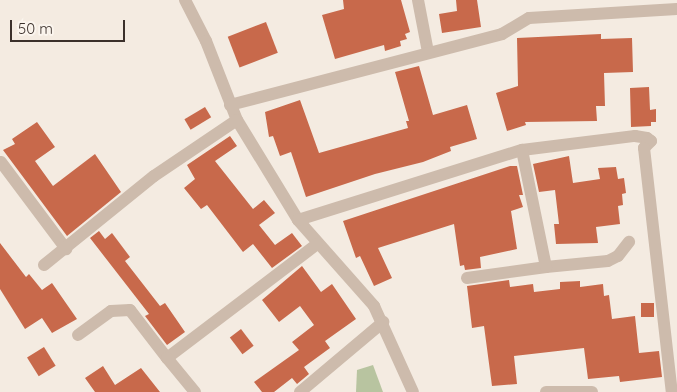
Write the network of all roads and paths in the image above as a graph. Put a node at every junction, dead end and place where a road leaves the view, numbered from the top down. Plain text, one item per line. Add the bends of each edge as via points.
1 (185, 0) edge
2 (418, 0) edge
3 (677, 9) edge
4 (428, 52) junction
5 (230, 105) junction
6 (237, 120) junction
7 (522, 150) junction
8 (1, 162) dead end
9 (298, 220) junction
10 (629, 242) dead end
11 (317, 244) junction
12 (66, 249) junction
13 (44, 265) dead end
14 (546, 267) junction
15 (467, 278) dead end
16 (383, 322) junction
17 (78, 335) dead end
18 (167, 358) junction
19 (195, 392) edge
20 (300, 392) edge
21 (413, 392) edge
22 (546, 392) edge
23 (592, 392) edge
24 (672, 392) edge

1 - 5 street via 206,41
2 - 4 street
3 - 4 street via 529,18 502,34
4 - 5 street
5 - 6 street
6 - 9 street
6 - 12 street via 154,176
7 - 9 street
7 - 14 street
7 - 24 street via 635,136 651,141 644,148
8 - 12 street
9 - 11 street
10 - 14 street via 618,256 608,261
11 - 16 street via 369,299
11 - 18 street
12 - 13 street
14 - 15 street
16 - 20 street
16 - 21 street
17 - 18 street via 111,311 130,310
18 - 19 street
22 - 23 street

